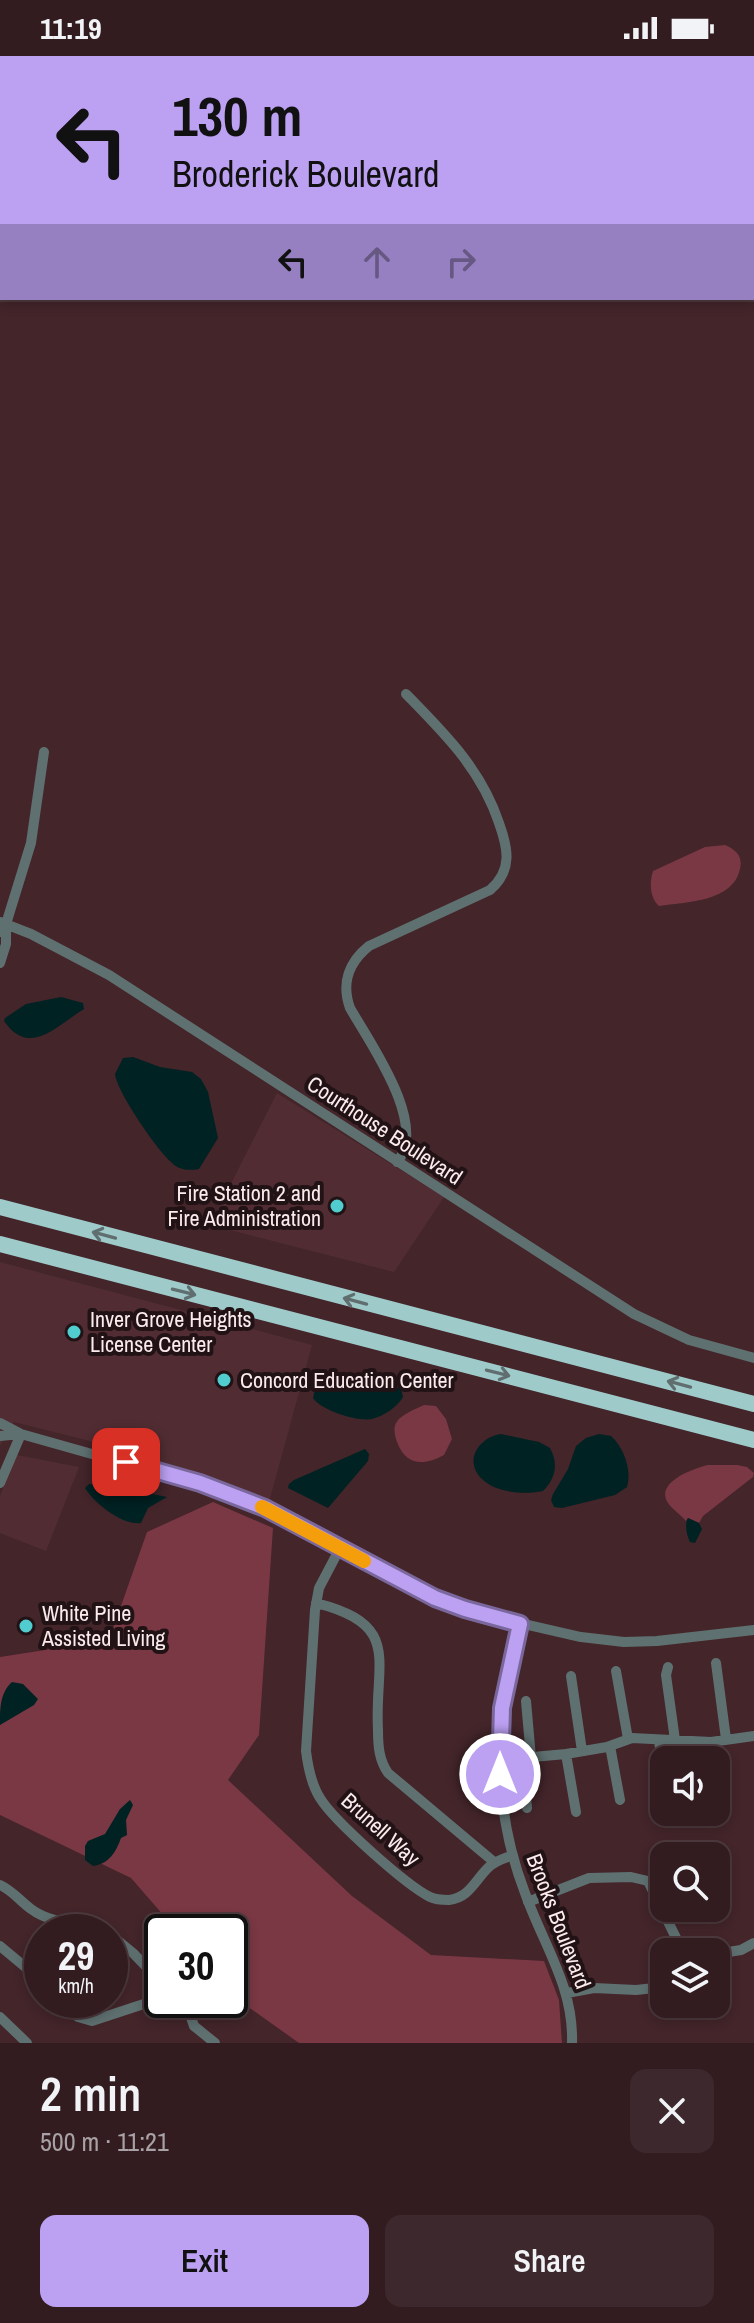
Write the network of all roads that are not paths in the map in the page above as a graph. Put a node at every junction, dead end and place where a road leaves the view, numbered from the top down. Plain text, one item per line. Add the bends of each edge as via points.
1 (406, 694) dead end
2 (44, 752) dead end
3 (2, 926) edge
4 (0, 963) edge
5 (397, 1162) junction
6 (0, 1207) edge
7 (0, 1244) edge
8 (754, 1358) edge
9 (754, 1404) edge
10 (0, 1423) edge
11 (21, 1434) junction
12 (0, 1436) edge
13 (754, 1440) edge
14 (0, 1483) edge
15 (340, 1548) junction
16 (316, 1603) junction
17 (520, 1624) junction
18 (754, 1630) edge
19 (716, 1663) dead end
20 (668, 1667) dead end
21 (616, 1671) dead end
22 (571, 1676) dead end
23 (526, 1701) dead end
24 (754, 1736) edge
25 (628, 1739) junction
26 (726, 1739) junction
27 (675, 1740) junction
28 (659, 1741) junction
29 (610, 1746) junction
30 (660, 1746) edge
31 (582, 1751) junction
32 (566, 1754) junction
33 (527, 1758) junction
34 (500, 1760) junction
35 (620, 1800) dead end
36 (527, 1808) dead end
37 (576, 1812) dead end
38 (513, 1855) junction
39 (494, 1862) junction
40 (0, 1885) edge
41 (528, 1902) junction
42 (39, 1914) edge
43 (676, 1938) edge
44 (754, 1943) edge
45 (0, 1946) edge
46 (128, 1948) edge
47 (730, 1952) edge
48 (144, 1965) edge
49 (24, 1966) edge
50 (650, 1988) edge
51 (567, 1993) junction
52 (0, 2017) edge
53 (82, 2018) edge
54 (101, 2018) edge
55 (191, 2018) edge
56 (27, 2043) edge
57 (215, 2043) edge
58 (572, 2043) edge

1 - 5 street via 476,771 492,802 507,853 502,875 490,890 369,946 349,970 350,1008 405,1113 407,1140
2 - 3 street via 30,845
3 - 4 street via 6,944
3 - 5 street, Courthouse Boulevard via 109,975
5 - 8 street, Courthouse Boulevard via 634,1314 689,1340
9 -> 6 highway
7 -> 13 highway
10 - 11 street
11 - 12 street
11 - 14 street
11 - 15 street via 223,1491
15 - 16 street, Brunell Way
15 - 17 street via 435,1598
16 - 39 street via 362,1622 377,1638 378,1738 388,1773
16 - 39 street, Brunell Way via 306,1751 313,1783 326,1807 433,1898 460,1897
17 - 18 street via 624,1642
17 - 34 street, Brooks Boulevard via 502,1708
19 - 26 street
20 - 27 street
21 - 25 street
22 - 31 street
23 - 33 street
24 - 26 street
25 - 28 street
25 - 29 street
26 - 27 street
27 - 28 street
28 - 30 street
29 - 31 street
29 - 35 street
31 - 32 street
32 - 33 street
32 - 37 street
33 - 34 street
33 - 36 street
34 - 38 street, Brooks Boulevard
38 - 39 street, Brunell Way
38 - 41 street, Brooks Boulevard
40 - 42 street
41 - 43 street via 589,1878 648,1881
41 - 51 street, Brooks Boulevard
44 - 47 street
45 - 49 street
46 - 48 street
50 - 51 street
51 - 58 street, Brooks Boulevard
52 - 56 street
53 - 54 street
55 - 57 street

